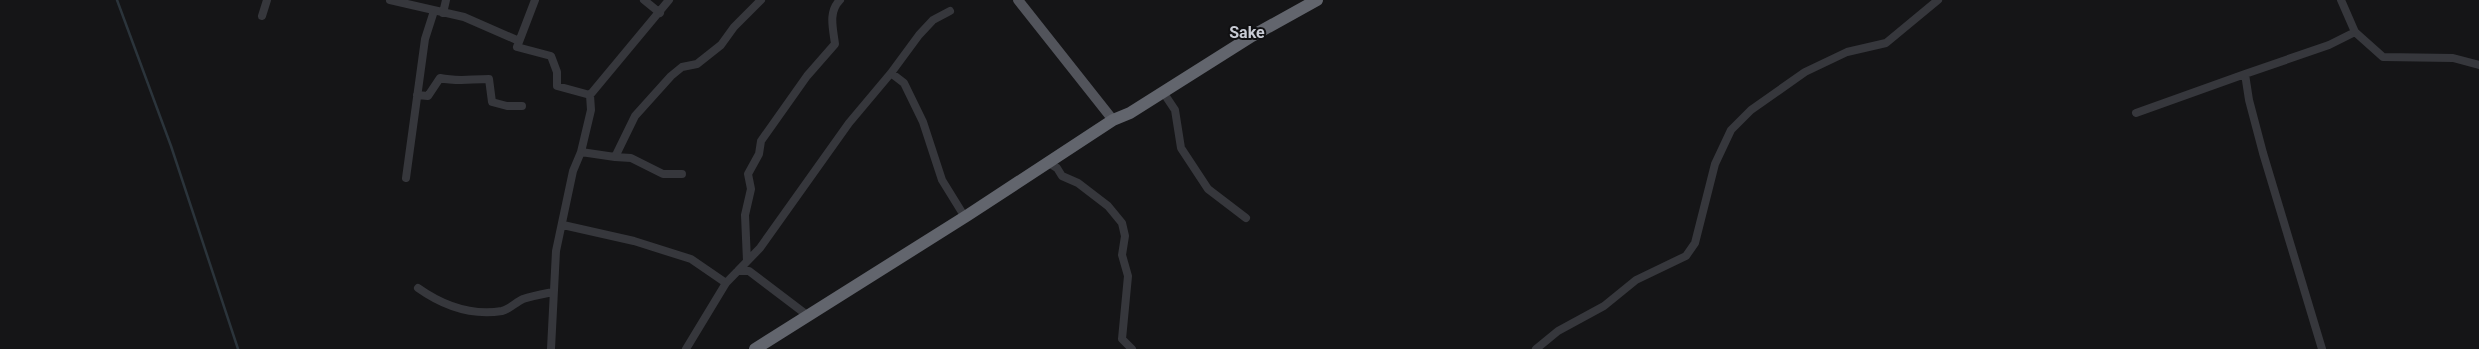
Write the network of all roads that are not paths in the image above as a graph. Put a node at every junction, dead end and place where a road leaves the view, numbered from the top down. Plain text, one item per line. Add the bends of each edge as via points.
1 (267, 0) edge
2 (390, 0) edge
3 (446, 0) edge
4 (535, 0) edge
5 (644, 0) edge
6 (669, 0) edge
7 (761, 0) edge
8 (840, 0) edge
9 (1018, 0) edge
10 (1317, 0) edge
11 (1938, 0) edge
12 (2341, 0) edge
13 (434, 11) junction
14 (950, 11) dead end
15 (443, 13) junction
16 (660, 13) junction
17 (262, 16) dead end
18 (2354, 32) junction
19 (519, 41) junction
20 (2479, 64) edge
21 (891, 73) junction
22 (2245, 74) junction
23 (1163, 92) junction
24 (416, 95) junction
25 (590, 95) junction
26 (522, 106) dead end
27 (2136, 113) dead end
28 (1113, 120) junction
29 (581, 152) junction
30 (615, 157) junction
31 (1049, 163) junction
32 (682, 174) dead end
33 (406, 178) dead end
34 (968, 215) junction
35 (1246, 218) dead end
36 (562, 225) junction
37 (747, 261) junction
38 (738, 271) junction
39 (726, 283) junction
40 (418, 288) dead end
41 (553, 292) junction
42 (808, 315) junction
43 (551, 349) edge
44 (686, 349) edge
45 (755, 349) edge
46 (1132, 349) edge
47 (1536, 349) edge
48 (2322, 349) edge

1 - 17 street
2 - 13 street
3 - 15 street
4 - 19 street
5 - 16 street
6 - 16 street
7 - 30 street via 734,27 722,45 697,64 682,67 671,76 635,116
8 - 37 street via 834,6 832,23 835,44 807,76 762,141 759,154 748,174 751,189 745,215
9 - 28 main road
10 - 23 highway via 1252,36
11 - 47 street via 1886,43 1847,52 1805,72 1750,110 1732,130 1715,164 1695,243 1686,256 1636,280 1604,306 1558,331
12 - 18 street
13 - 15 street
13 - 24 street via 425,40
14 - 21 street via 933,20
15 - 19 street via 479,22
16 - 25 street
18 - 20 street via 2383,57 2453,58
18 - 22 street via 2329,45
19 - 25 street via 517,47 551,56 557,72 557,86
21 - 34 street via 904,83 923,122 942,180 963,214
21 - 37 street via 848,123 760,248
22 - 27 street
22 - 48 street via 2263,153
23 - 28 highway via 1130,113
23 - 35 street via 1175,110 1180,148 1208,189
24 - 26 street via 428,96 440,78 457,82 465,79 488,79 492,102
24 - 33 street
25 - 29 street via 591,110
28 - 31 highway
29 - 30 street
29 - 36 street via 573,171
30 - 32 street via 631,158 663,174
31 - 34 highway
31 - 46 street via 1057,168 1062,176 1078,182 1108,206 1122,223 1125,236 1122,255 1128,276 1122,338
34 - 42 highway
36 - 39 street via 634,241 691,259
36 - 41 street via 556,251
37 - 38 street
38 - 39 street
38 - 42 street via 749,271
39 - 44 street
40 - 41 street via 431,297 464,311 484,312 503,311 523,299
41 - 43 street
42 - 45 highway

